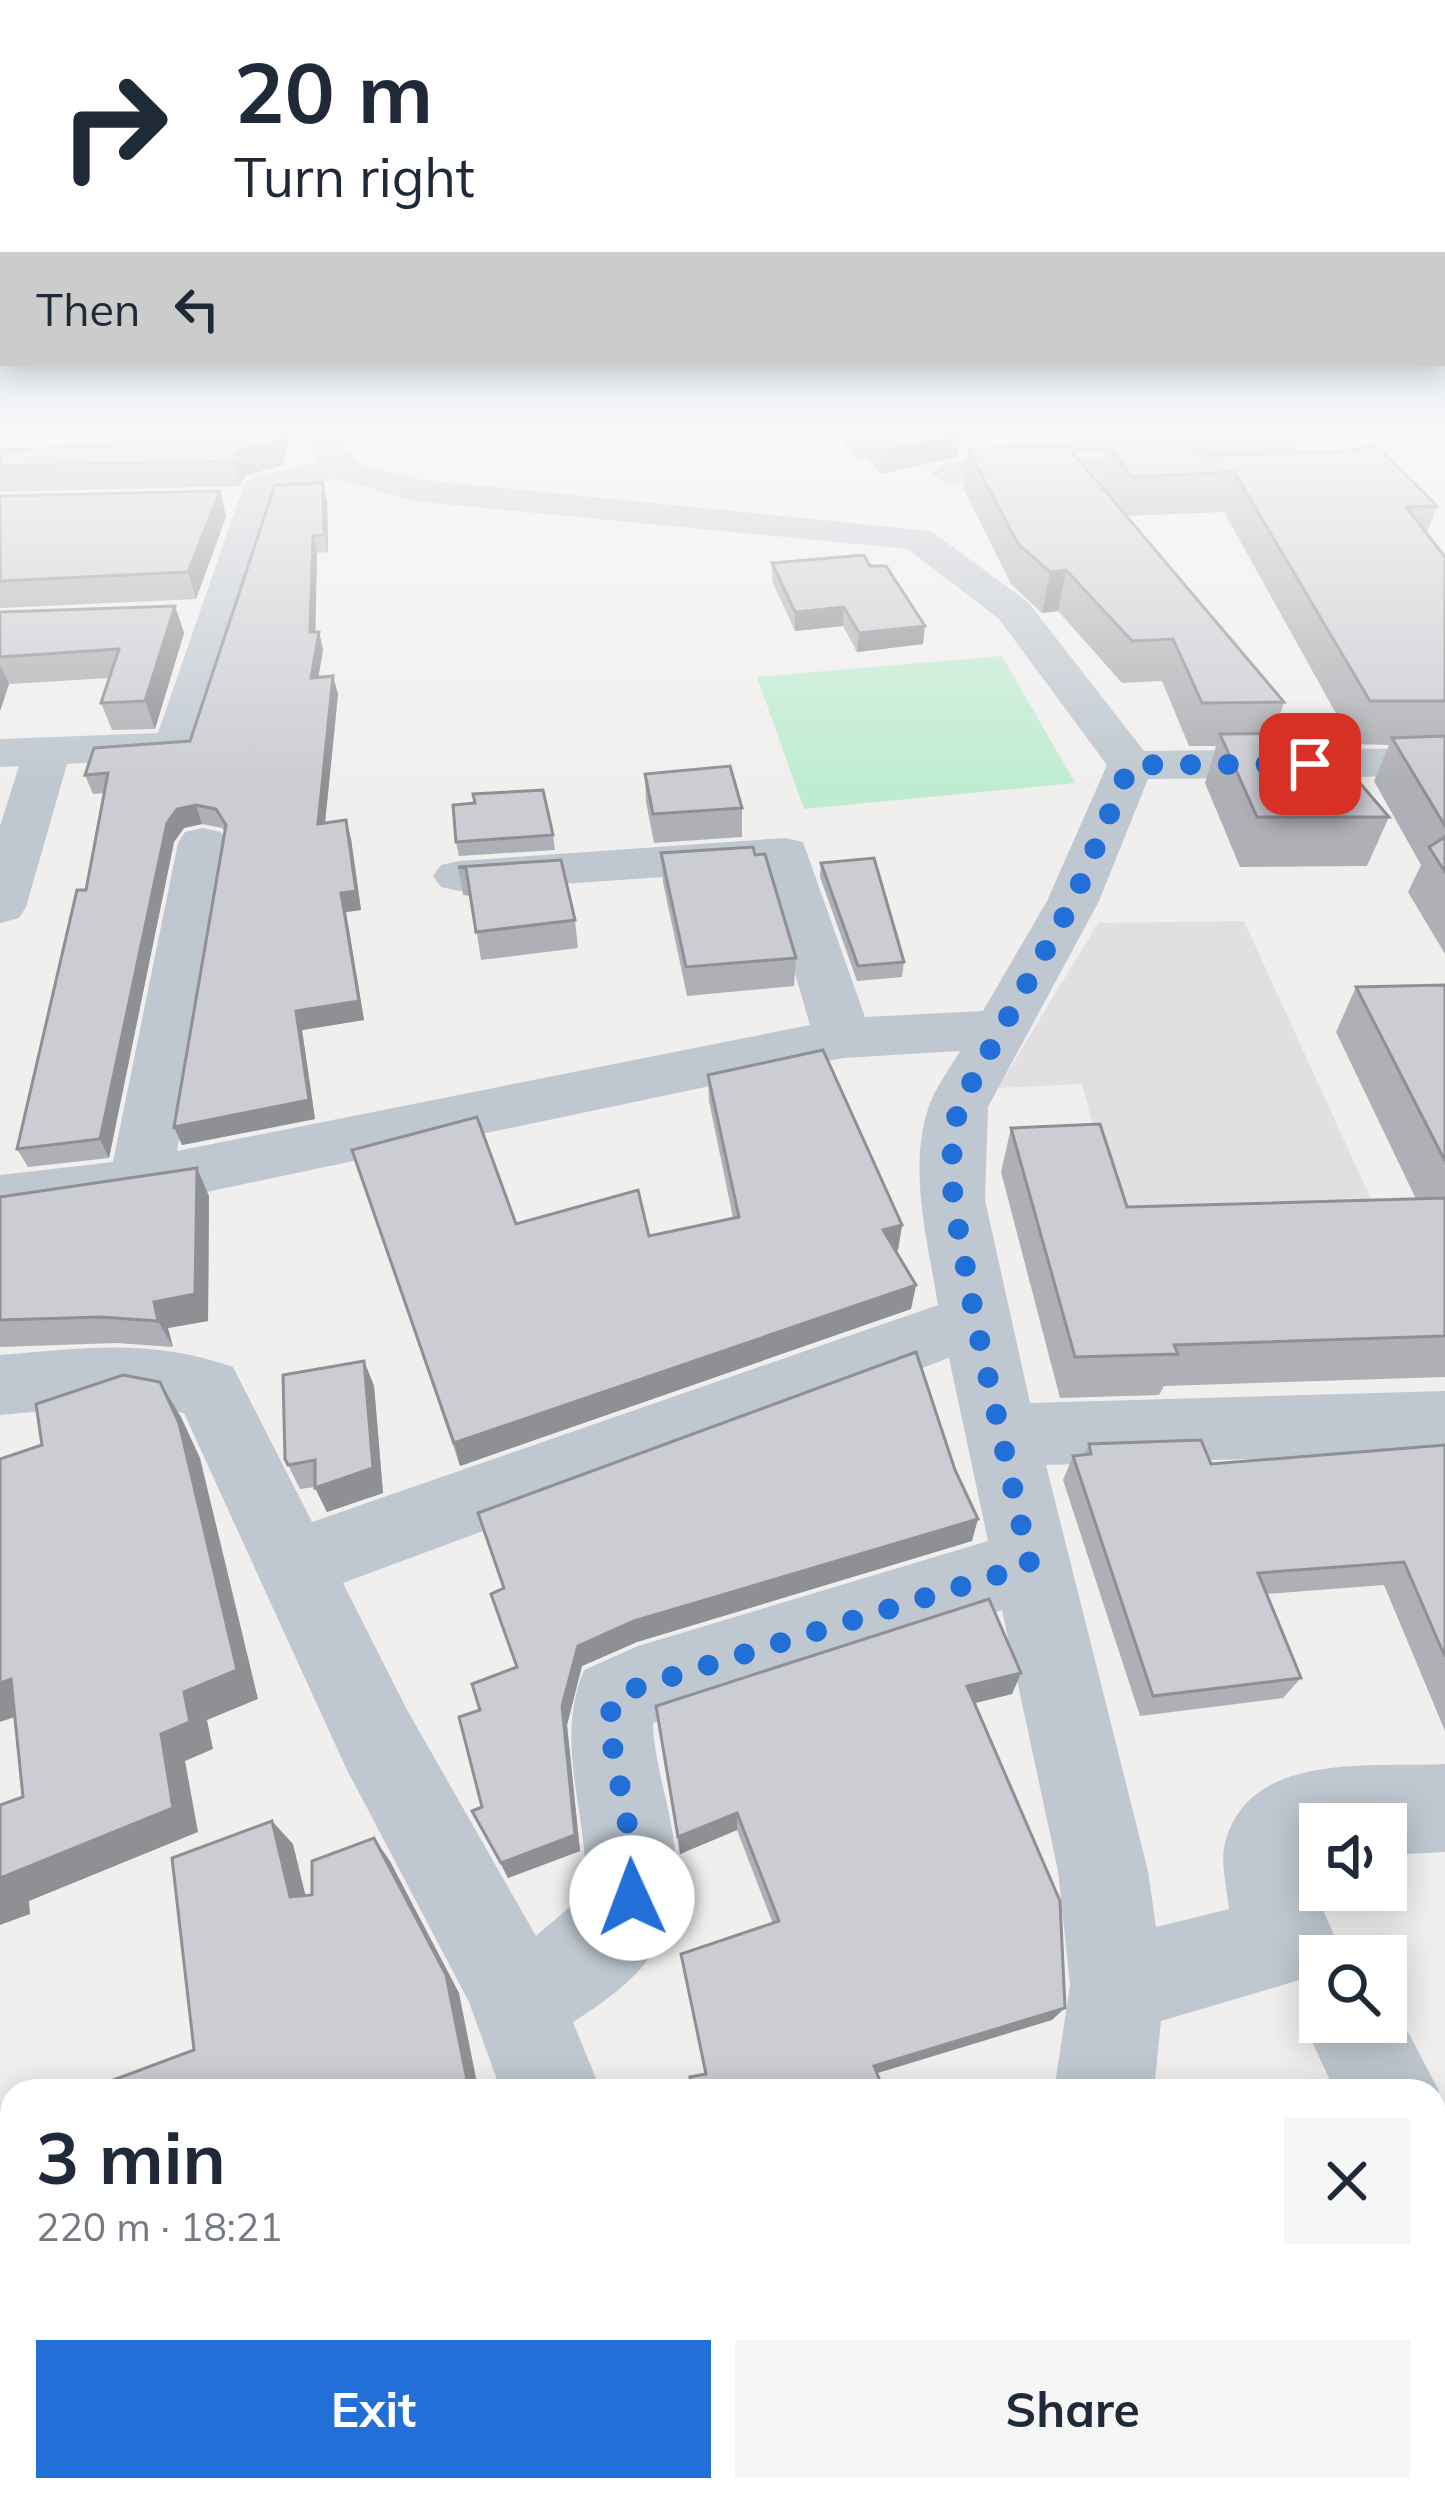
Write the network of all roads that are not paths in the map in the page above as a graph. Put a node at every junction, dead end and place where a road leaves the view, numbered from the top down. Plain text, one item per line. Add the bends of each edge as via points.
1 (227, 549) edge
2 (936, 549) edge
3 (215, 615) junction
4 (167, 616) edge
5 (24, 752) edge
6 (1445, 763) edge
7 (1130, 765) junction
8 (203, 844) dead end
9 (459, 876) edge
10 (0, 907) edge
11 (1000, 1030) junction
12 (843, 1038) junction
13 (140, 1183) junction
14 (0, 1199) edge
15 (975, 1319) junction
16 (0, 1385) edge
17 (1445, 1422) edge
18 (1005, 1435) junction
19 (295, 1564) junction
20 (1030, 1565) junction
21 (1445, 1808) edge
22 (1299, 1950) edge
23 (1299, 1960) edge
24 (1118, 1985) junction
25 (517, 2002) junction
26 (1363, 2043) edge
27 (546, 2079) edge
28 (1106, 2079) edge
29 (1382, 2079) edge

1 - 3 street
2 - 7 street via 971,568 1036,630
3 - 4 street
3 - 5 street via 177,746
5 - 10 street
6 - 7 street
7 - 11 street via 1073,901
8 - 13 street
9 - 12 street via 785,853
11 - 12 street
11 - 15 street via 958,1107 952,1152
12 - 13 street
13 - 14 street
15 - 18 street
15 - 19 street
16 - 19 street via 131,1373 208,1388
17 - 18 street
18 - 20 street
19 - 25 street via 376,1738
20 - 24 street via 1103,1871
20 - 25 street via 614,1699 608,1723 632,1848 632,1898 605,1946
21 - 22 street via 1298,1816 1268,1846 1276,1915
23 - 24 street
24 - 28 street
25 - 27 street
26 - 29 street

